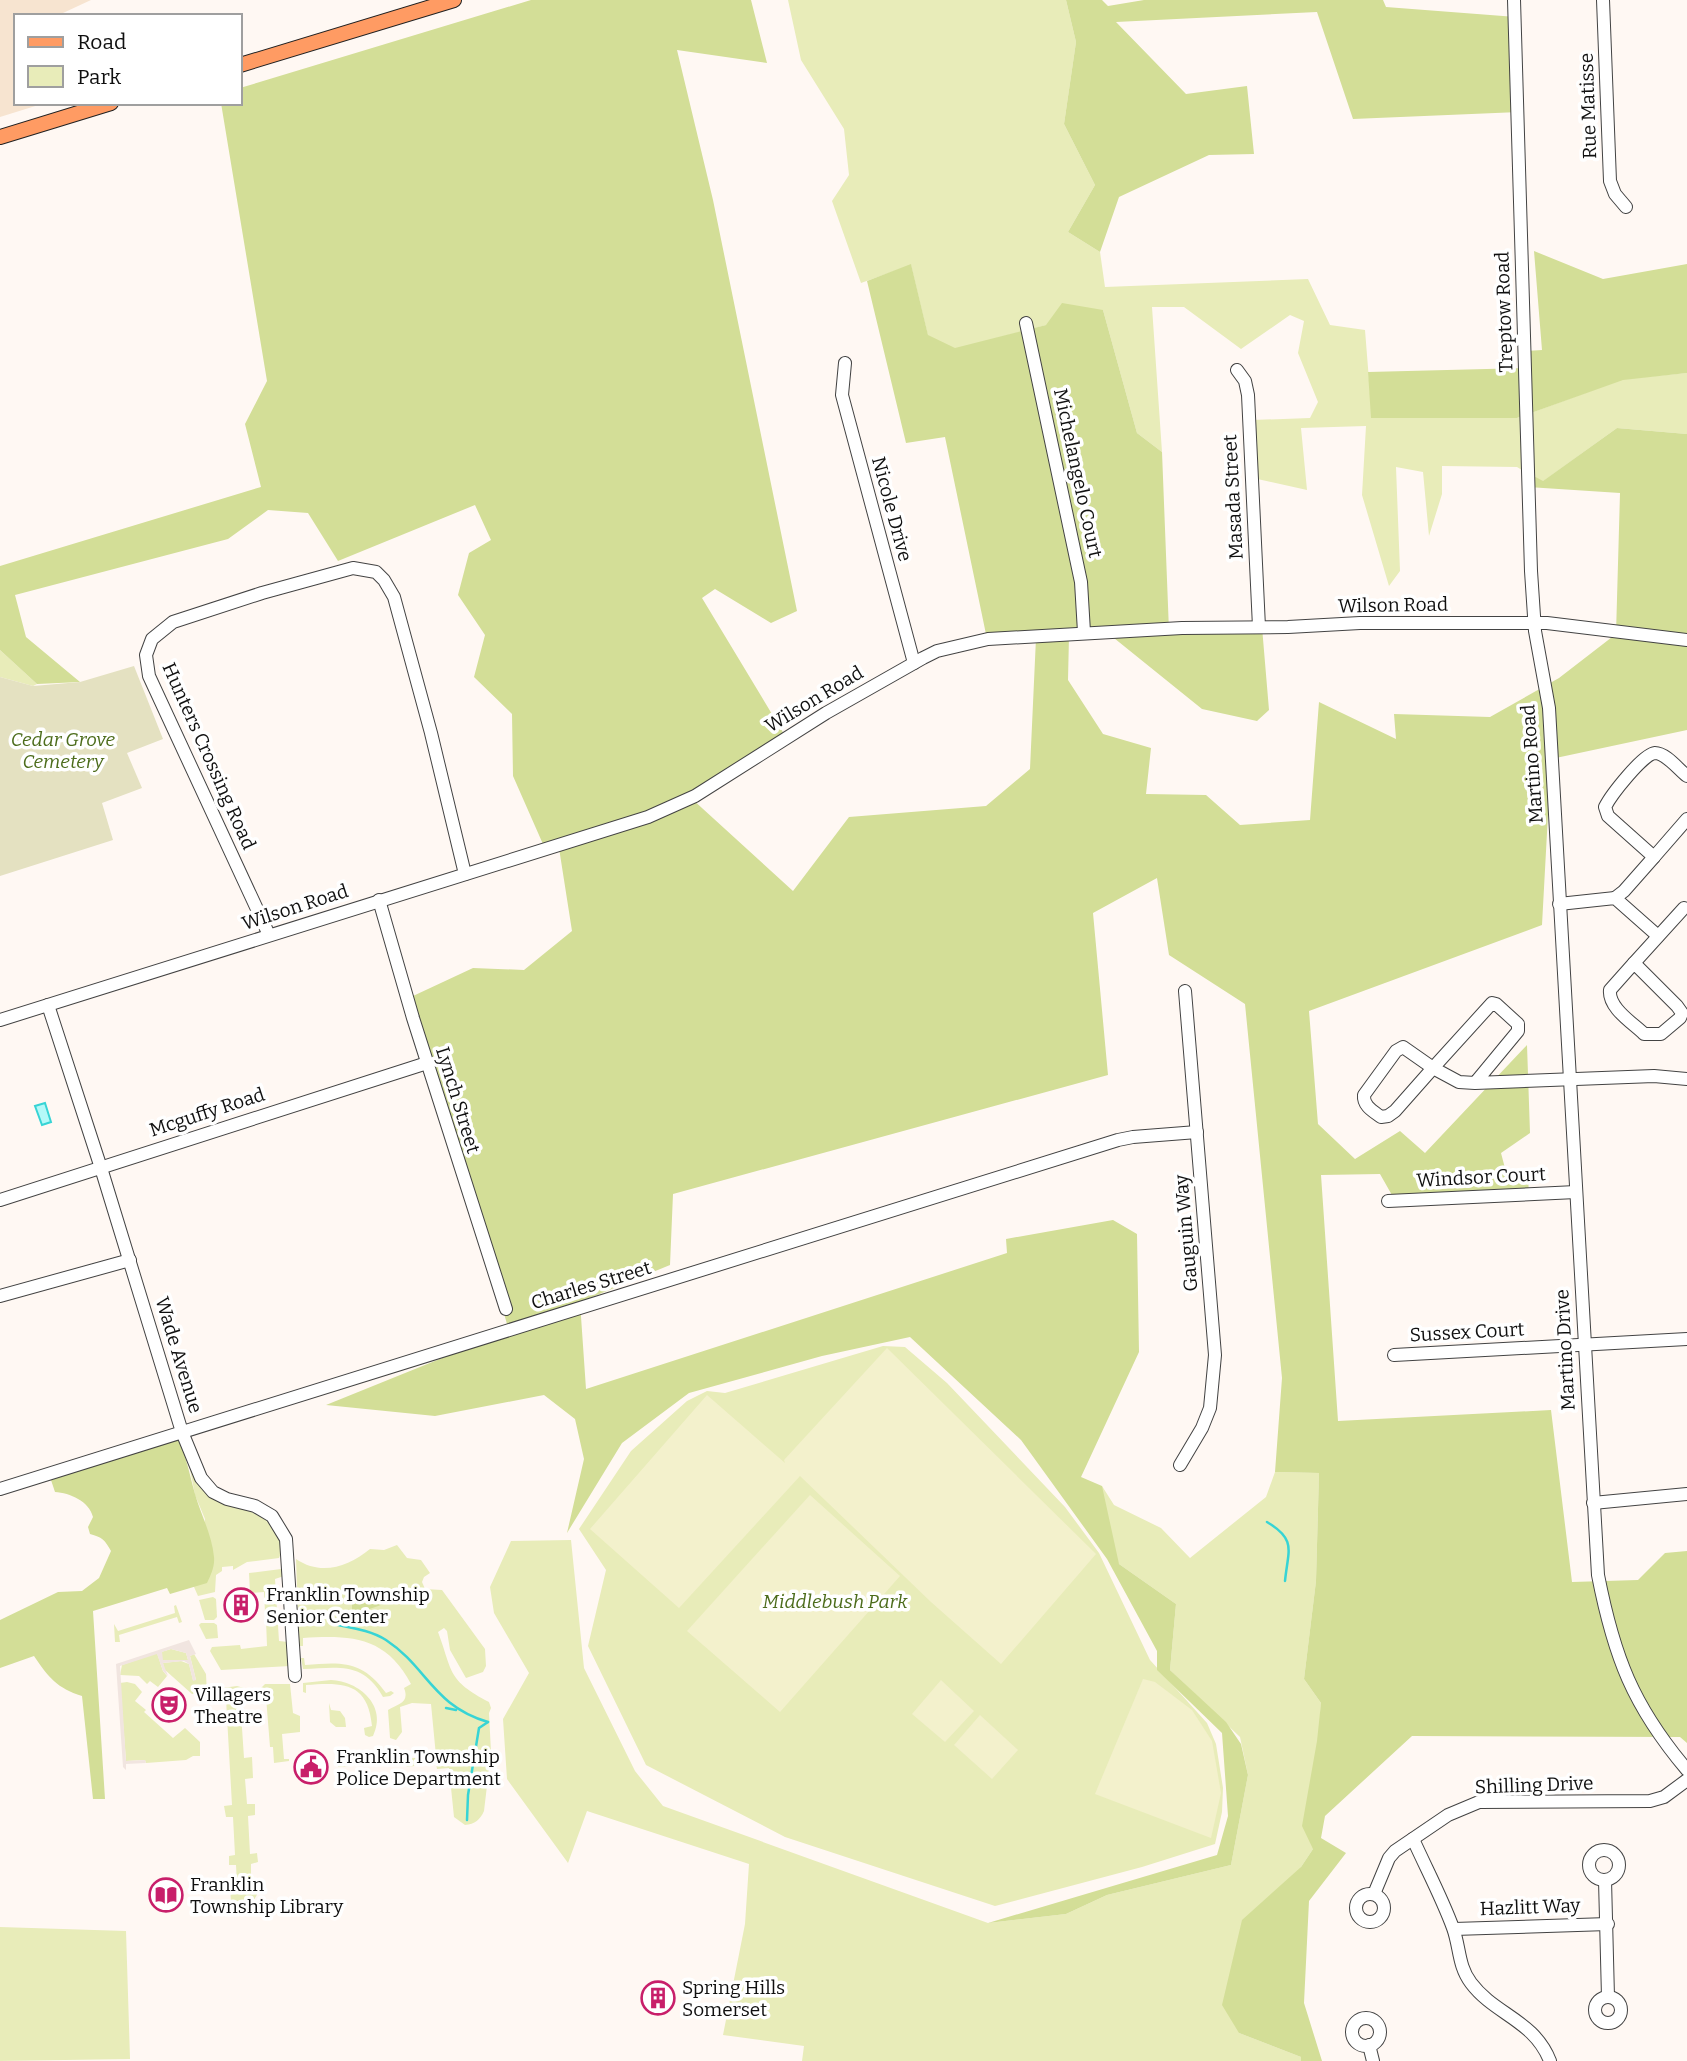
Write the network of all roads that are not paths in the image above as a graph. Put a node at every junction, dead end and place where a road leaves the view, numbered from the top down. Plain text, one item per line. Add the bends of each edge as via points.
1 (454, 0) edge
2 (1514, 0) edge
3 (1603, 0) edge
4 (242, 64) edge
5 (104, 105) edge
6 (0, 137) edge
7 (1626, 207) dead end
8 (1026, 323) dead end
9 (845, 363) dead end
10 (1237, 370) dead end
11 (1535, 623) junction
12 (1259, 626) junction
13 (1084, 632) junction
14 (1687, 640) edge
15 (914, 663) junction
16 (1687, 776) edge
17 (1687, 819) edge
18 (1654, 857) junction
19 (465, 874) junction
20 (1615, 898) junction
21 (379, 900) junction
22 (1559, 905) junction
23 (1686, 908) edge
24 (269, 935) junction
25 (1658, 936) junction
26 (1634, 963) junction
27 (1185, 991) dead end
28 (48, 1006) junction
29 (0, 1020) edge
30 (427, 1063) junction
31 (1433, 1068) junction
32 (1569, 1079) junction
33 (1687, 1079) edge
34 (1475, 1083) junction
35 (1197, 1132) junction
36 (101, 1168) junction
37 (1576, 1192) junction
38 (0, 1200) edge
39 (1388, 1201) dead end
40 (130, 1260) junction
41 (0, 1296) edge
42 (506, 1309) dead end
43 (1687, 1339) edge
44 (1584, 1345) junction
45 (1394, 1355) dead end
46 (182, 1432) junction
47 (1180, 1465) dead end
48 (0, 1489) edge
49 (1687, 1493) edge
50 (1593, 1503) junction
51 (295, 1676) dead end
52 (1687, 1770) edge
53 (1687, 1780) edge
54 (1413, 1839) junction
55 (1605, 1880) dead end
56 (1374, 1894) dead end
57 (1608, 1924) junction
58 (1454, 1929) junction
59 (1608, 1997) dead end
60 (1369, 2045) dead end
61 (1373, 2061) edge
62 (1550, 2061) edge

1 - 4 main road
2 - 11 street, Treptow Road
3 - 7 street, Rue Matisse via 1610,181
5 - 6 main road
8 - 13 street, Michelangelo Court via 1081,582
9 - 15 street, Nicole Drive via 842,395
10 - 12 street, Masada Street via 1248,395
11 - 12 street, Wilson Road
11 - 14 street, Wilson Road
11 - 22 street, Martino Road via 1549,708
12 - 13 street, Wilson Road
13 - 15 street, Wilson Road via 988,639 937,651
15 - 19 street, Wilson Road via 695,796 648,817
16 - 18 street via 1663,755 1651,754 1605,807 1608,816
17 - 18 street
18 - 20 street
19 - 21 street, Wilson Road
19 - 24 street, Hunters Crossing Road via 389,586 376,572 353,568 262,593 173,622 156,634 146,655 149,676
20 - 22 street
20 - 25 street
21 - 24 street, Wilson Road
21 - 30 street, Lynch Street
22 - 32 street, Martino Drive
23 - 25 street
24 - 28 street, Wilson Road
25 - 26 street
26 - 26 street via 1610,990 1612,1004 1644,1034 1661,1034 1682,1013
27 - 35 street, Gauguin Way
28 - 29 street, Wilson Road
28 - 36 street, Wade Avenue
30 - 36 street, Mcguffy Road
30 - 42 street, Lynch Street
31 - 31 street via 1403,1047 1371,1082 1363,1101 1381,1117 1388,1116
31 - 34 street via 1459,1082
31 - 34 street via 1488,1005 1496,1004 1518,1024 1518,1031
32 - 33 street
32 - 34 street
32 - 37 street, Martino Drive
35 - 46 street, Charles Street via 1118,1140
35 - 47 street, Gauguin Way via 1215,1355 1210,1408
36 - 38 street, Mcguffy Road
36 - 40 street, Wade Avenue
37 - 39 street, Windsor Court
37 - 44 street, Martino Drive
40 - 41 street
40 - 46 street, Wade Avenue
43 - 44 street, Sussex Court
44 - 45 street, Sussex Court
44 - 50 street, Martino Drive
46 - 48 street, Charles Street
46 - 51 street, Wade Avenue via 207,1487 265,1511 282,1528 288,1550
49 - 50 street
50 - 52 street, Martino Drive via 1598,1575 1617,1654 1645,1715
53 - 54 street, Shilling Drive via 1670,1794 1650,1801 1479,1802 1448,1815
54 - 56 street, Shilling Drive via 1390,1857
54 - 58 street
55 - 57 street, Hazlitt Way
57 - 58 street, Hazlitt Way
57 - 59 street, Hazlitt Way
58 - 62 street via 1463,1971 1472,1985 1530,2030
60 - 61 street

